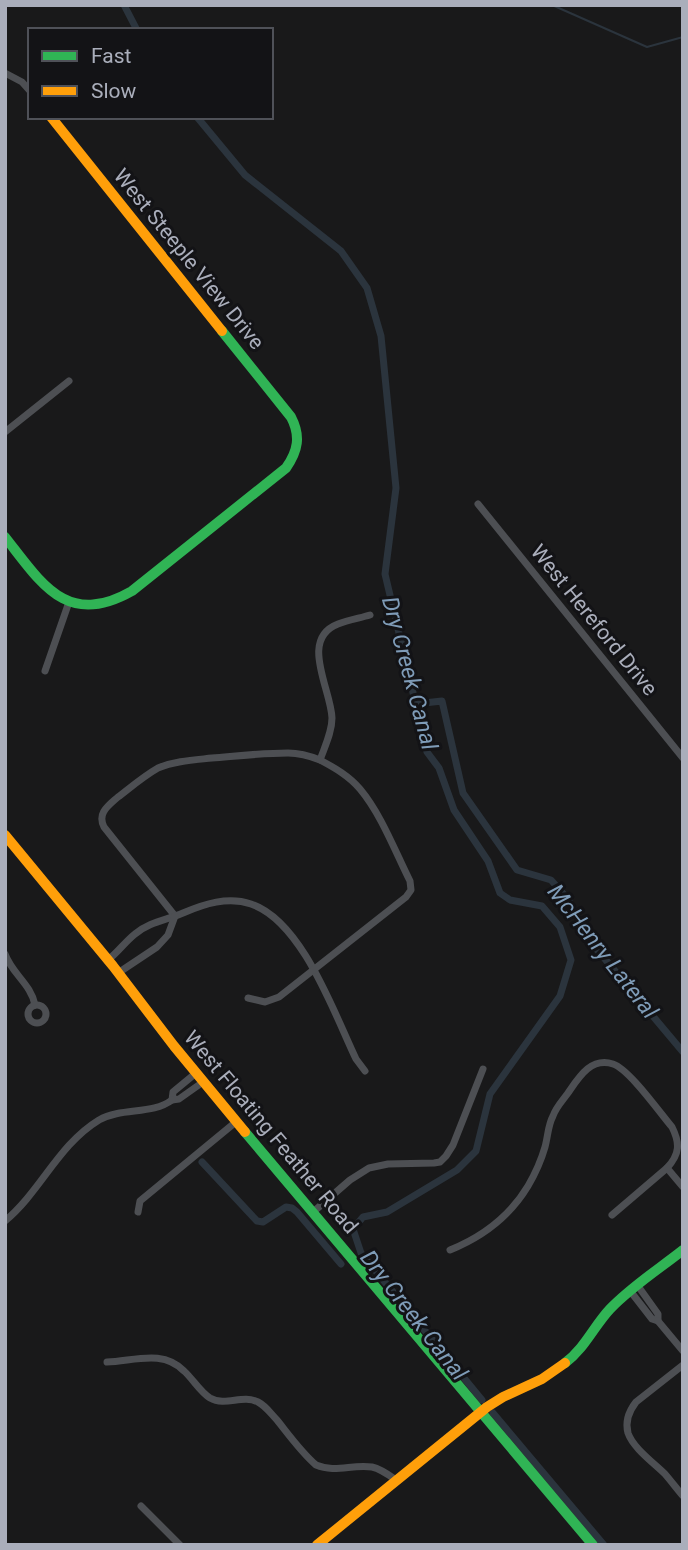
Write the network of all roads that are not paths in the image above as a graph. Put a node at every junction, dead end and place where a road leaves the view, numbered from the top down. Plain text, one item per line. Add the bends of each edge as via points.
1 (5, 73) edge
2 (28, 89) edge
3 (53, 119) edge
4 (69, 381) dead end
5 (5, 432) edge
6 (478, 504) dead end
7 (5, 537) edge
8 (69, 603) junction
9 (370, 615) dead end
10 (45, 671) dead end
11 (683, 758) edge
12 (320, 760) junction
13 (5, 835) edge
14 (175, 916) junction
15 (5, 954) edge
16 (108, 960) junction
17 (314, 970) junction
18 (118, 973) junction
19 (248, 998) dead end
20 (35, 1005) dead end
21 (482, 1069) dead end
22 (365, 1071) dead end
23 (196, 1073) junction
24 (203, 1082) junction
25 (172, 1100) junction
26 (237, 1121) junction
27 (667, 1168) junction
28 (683, 1187) edge
29 (138, 1212) dead end
30 (312, 1213) junction
31 (612, 1215) dead end
32 (5, 1221) edge
33 (450, 1250) dead end
34 (683, 1250) edge
35 (634, 1289) junction
36 (683, 1351) edge
37 (107, 1362) dead end
38 (683, 1365) edge
39 (481, 1412) junction
40 (396, 1480) junction
41 (683, 1496) edge
42 (141, 1506) dead end
43 (321, 1544) edge
44 (180, 1545) edge
45 (593, 1545) edge

1 - 2 street
3 - 8 street, West Steeple View Drive via 291,417 299,436 298,448 286,468 132,591 97,605
4 - 5 street
6 - 11 street, West Hereford Drive
7 - 8 street via 50,591
8 - 10 street
9 - 12 street via 337,624 321,637 319,659 332,715
12 - 14 street via 290,753 177,762 141,779 106,807 101,816 104,827
12 - 17 street via 360,788 411,890
13 - 16 street, West Floating Feather Road
14 - 16 street via 135,934
14 - 17 street via 220,901 248,902 283,924
14 - 18 street via 157,947
15 - 20 street
16 - 18 street, West Floating Feather Road
17 - 19 street via 279,997 265,1002
17 - 22 street
18 - 23 street, West Floating Feather Road
21 - 30 street via 453,1145 440,1162 369,1168
23 - 24 street, West Floating Feather Road
23 - 25 street via 173,1092
24 - 25 street
24 - 26 street, West Floating Feather Road
25 - 32 street via 121,1111 91,1126 62,1152
26 - 29 street via 140,1201
26 - 30 street, West Floating Feather Road
27 - 28 street
27 - 31 street
27 - 33 street via 679,1146 672,1127 626,1072 612,1063 589,1066 554,1112 537,1169 518,1200 487,1230
30 - 39 street, West Floating Feather Road
34 - 35 street
35 - 36 street
35 - 39 street via 558,1368
37 - 40 street via 157,1357 173,1362 210,1398 261,1403 316,1465 335,1470 374,1467
38 - 41 street via 636,1402 627,1419 632,1441
39 - 40 street
39 - 45 street, West Floating Feather Road
40 - 43 street
42 - 44 street

